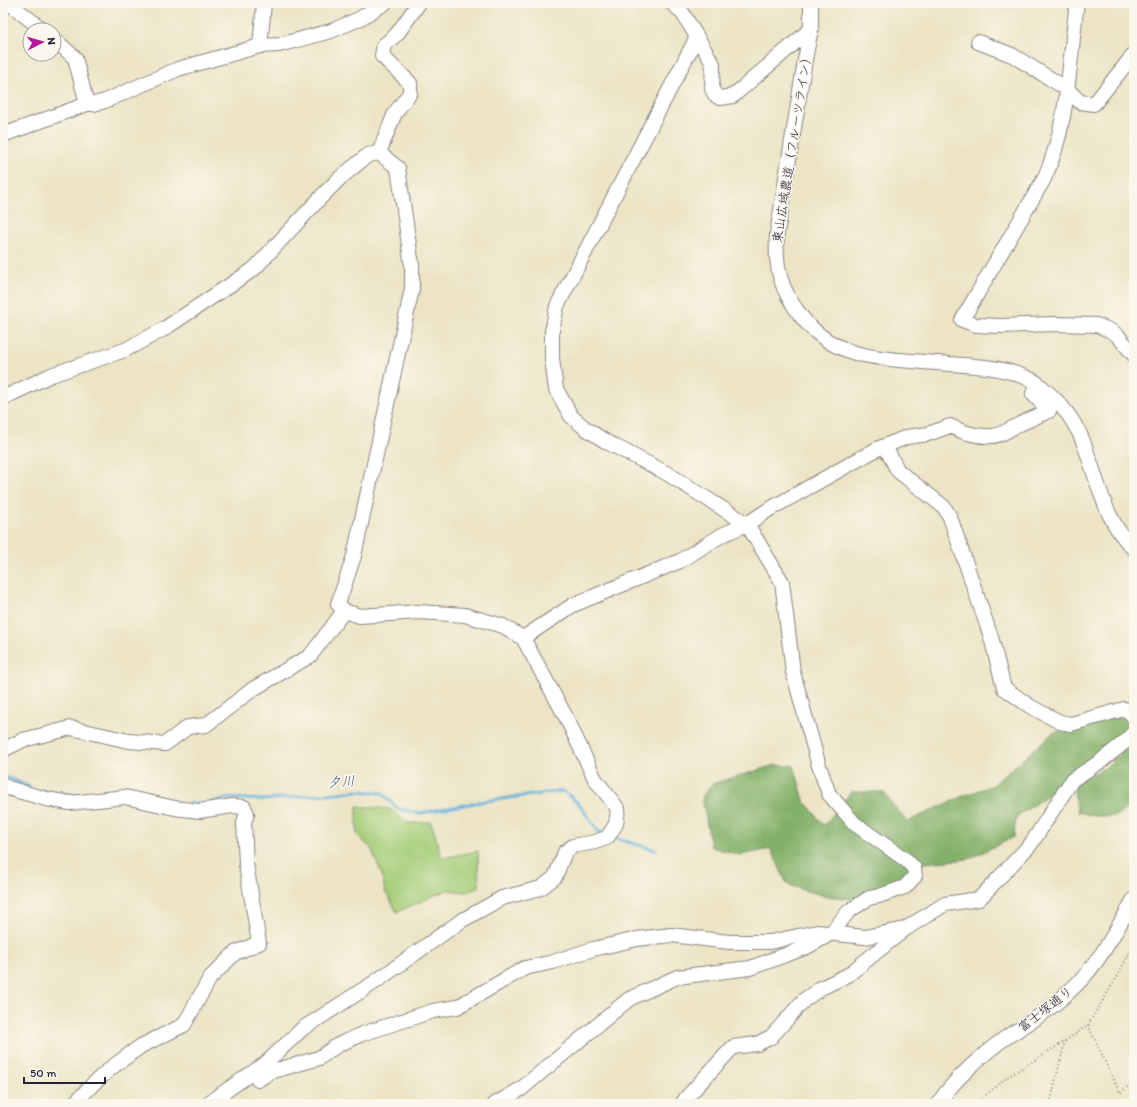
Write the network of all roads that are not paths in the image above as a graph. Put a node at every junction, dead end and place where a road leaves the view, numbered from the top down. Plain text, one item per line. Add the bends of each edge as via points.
1 (9, 3) edge
2 (264, 3) edge
3 (385, 3) edge
4 (419, 3) edge
5 (672, 3) edge
6 (811, 3) edge
7 (1077, 3) edge
8 (33, 22) edge
9 (811, 29) junction
10 (697, 37) junction
11 (978, 42) dead end
12 (62, 46) edge
13 (260, 46) junction
14 (1134, 54) edge
15 (1067, 89) junction
16 (87, 104) junction
17 (3, 135) edge
18 (379, 153) junction
19 (1134, 355) edge
20 (1039, 385) junction
21 (3, 398) edge
22 (885, 446) junction
23 (747, 524) junction
24 (1134, 549) edge
25 (344, 612) junction
26 (523, 638) junction
27 (1134, 718) edge
28 (1134, 732) edge
29 (3, 750) edge
30 (3, 785) edge
31 (1134, 899) edge
32 (905, 929) junction
33 (830, 934) junction
34 (228, 1091) junction
35 (74, 1104) edge
36 (210, 1104) edge
37 (495, 1104) edge
38 (682, 1104) edge
39 (938, 1104) edge

1 - 8 street
2 - 13 street
3 - 13 street via 359,19 331,31 279,45
4 - 18 street via 397,34 384,44 382,56 410,83 410,93 395,112
5 - 10 street via 682,12
6 - 9 street, 東山広域農道（フルーツライン）
7 - 15 street
9 - 10 street via 733,96 720,98 712,89 713,64
9 - 20 street, 東山広域農道（フルーツライン） via 777,234 778,273 784,291 795,309 807,325 821,336 839,348 859,355 993,367 1012,372
10 - 23 street via 557,306 552,330 552,358 556,389 571,416 585,428 668,474
11 - 15 street via 1012,55
12 - 16 street via 75,58
13 - 16 street via 178,69 105,101
14 - 15 street via 1094,104 1080,102
15 - 19 street via 1060,130 1052,161 1044,179 962,320 976,325 1000,326 1096,325 1113,332
16 - 17 street
18 - 21 street via 368,155 340,178 254,269 164,329 125,350 51,375
18 - 25 street via 398,168 412,266 412,289 354,556 338,604
20 - 22 street via 1033,394 1049,411 1002,434 992,436 963,432 950,426 928,434 907,437
20 - 24 street, 東山広域農道（フルーツライン） via 1052,395 1077,427 1108,511 1124,540
22 - 23 street
22 - 27 street via 898,471 944,507 950,517 991,637 1004,688 1031,707 1060,722 1071,724 1124,709
23 - 26 street via 722,535 680,561 573,605
23 - 33 street via 782,582 793,672 829,794 855,824 914,868 915,876 905,886 869,898 849,911
25 - 26 street via 360,616 419,612 465,615 503,626
25 - 29 street via 310,656 253,689 206,725 188,727 165,744 129,741 71,728 23,740
26 - 34 street via 567,719 595,779 618,810 616,824 607,838 573,846 565,852 555,877 541,888 502,898 461,921 375,982 302,1029 265,1064
28 - 32 street via 1101,761 1072,780 1031,844 979,899 945,904
30 - 35 street via 46,799 70,803 124,797 199,811 244,807 247,814 244,822 246,864 259,943 235,953 210,978 184,1025 141,1046 111,1068
31 - 39 street, 富士塚通り via 1083,978 1052,1007 979,1058
32 - 33 street via 865,937
32 - 38 street via 848,975 821,988 804,1000 771,1037 758,1044 733,1047
33 - 34 street via 817,932 770,942 729,942 671,935 637,939 593,949 525,968 457,1007 433,1011 362,1034 338,1045 319,1058 270,1072 234,1096
33 - 37 street via 807,947 750,968 676,977 629,999 521,1088
34 - 36 street

